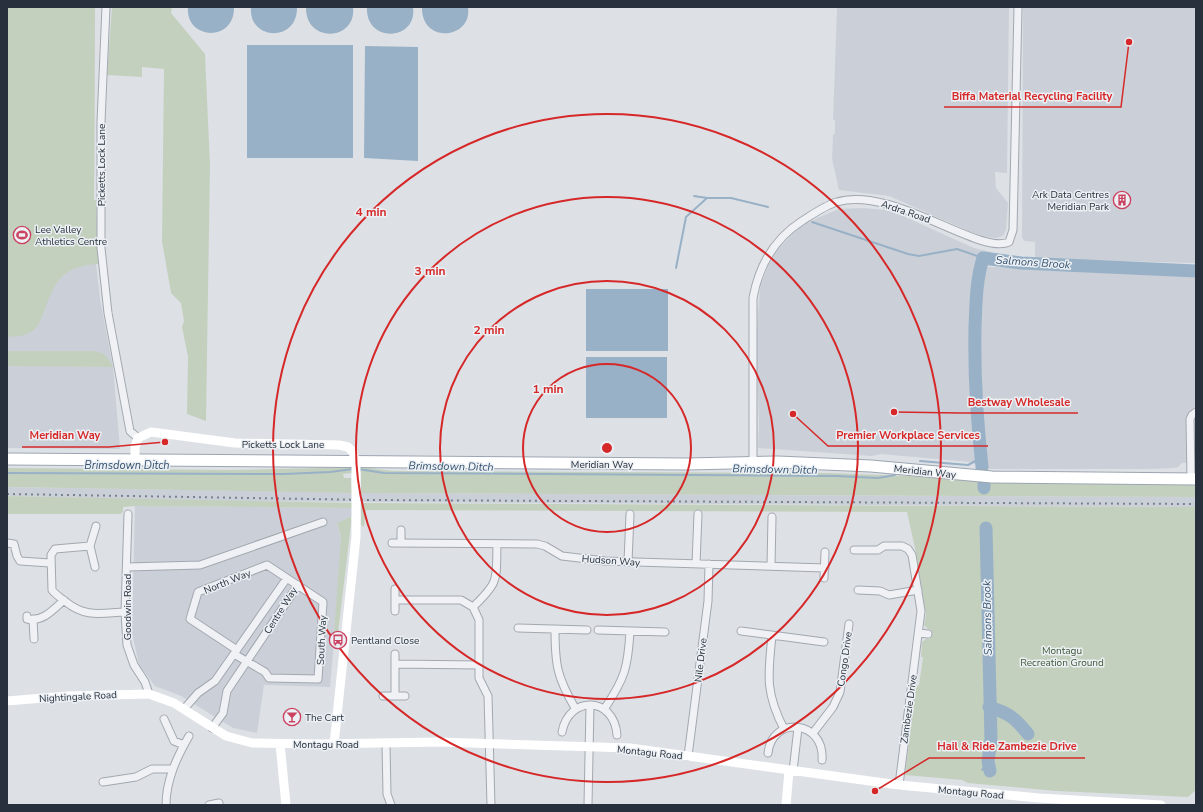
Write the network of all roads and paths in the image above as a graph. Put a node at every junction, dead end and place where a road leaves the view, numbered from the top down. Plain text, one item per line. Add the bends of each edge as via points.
1 (106, 7) edge
2 (1018, 7) edge
3 (1196, 412) edge
4 (138, 438) junction
5 (7, 459) edge
6 (135, 460) junction
7 (753, 462) junction
8 (1193, 479) edge
9 (128, 514) dead end
10 (630, 514) dead end
11 (698, 514) dead end
12 (772, 517) dead end
13 (323, 522) dead end
14 (96, 526) dead end
15 (401, 530) dead end
16 (7, 543) edge
17 (392, 543) dead end
18 (401, 543) junction
19 (497, 544) junction
20 (90, 546) junction
21 (854, 550) dead end
22 (825, 552) dead end
23 (628, 562) junction
24 (50, 563) junction
25 (696, 564) junction
26 (709, 564) junction
27 (771, 566) junction
28 (96, 567) dead end
29 (127, 567) junction
30 (825, 568) junction
31 (287, 578) junction
32 (824, 578) dead end
33 (298, 585) junction
34 (395, 589) dead end
35 (858, 590) dead end
36 (918, 590) junction
37 (64, 600) junction
38 (395, 600) junction
39 (474, 607) junction
40 (395, 611) dead end
41 (125, 612) junction
42 (849, 624) dead end
43 (518, 628) dead end
44 (555, 629) junction
45 (587, 630) dead end
46 (598, 630) dead end
47 (630, 631) junction
48 (741, 631) dead end
49 (665, 632) dead end
50 (919, 633) junction
51 (928, 634) dead end
52 (772, 636) junction
53 (34, 639) dead end
54 (824, 642) dead end
55 (235, 652) junction
56 (395, 654) dead end
57 (247, 662) junction
58 (395, 664) junction
59 (479, 665) junction
60 (149, 694) junction
61 (383, 696) dead end
62 (395, 696) junction
63 (405, 696) dead end
64 (7, 701) edge
65 (590, 705) junction
66 (575, 708) junction
67 (605, 708) junction
68 (184, 709) junction
69 (164, 719) dead end
70 (212, 728) junction
71 (798, 728) junction
72 (784, 729) junction
73 (562, 732) dead end
74 (813, 732) junction
75 (617, 735) dead end
76 (190, 736) dead end
77 (280, 744) junction
78 (334, 744) junction
79 (386, 744) junction
80 (488, 744) junction
81 (184, 745) junction
82 (589, 747) junction
83 (768, 753) dead end
84 (688, 756) junction
85 (822, 760) dead end
86 (173, 769) junction
87 (791, 771) junction
88 (103, 782) dead end
89 (899, 785) junction
90 (219, 803) dead end
91 (1137, 804) edge
92 (166, 805) edge
93 (209, 805) edge
94 (286, 805) edge
95 (391, 805) edge
96 (491, 805) edge
97 (588, 805) edge
98 (786, 805) edge
99 (1161, 805) edge

1 - 4 street, Picketts Lock Lane via 101,108 101,248 108,313 130,431
2 - 7 street, Ardra Road via 1013,230 1009,242 998,244 973,237 902,208 861,199 837,202 794,226 768,255 756,283 753,298
3 - 8 street via 1190,419
4 - 6 main road
4 - 78 main road, Picketts Lock Lane, bridge via 151,432 235,443 339,445 348,447 353,452 356,463 356,537
5 - 6 main road, Meridian Way
6 - 7 main road, Meridian Way via 688,464
7 - 8 main road, Meridian Way via 871,466 992,477
9 - 29 street, Goodwin Road
10 - 23 street
11 - 25 street
12 - 27 street
13 - 29 street via 200,565
14 - 20 street
15 - 18 street
16 - 24 street via 14,544 20,561
17 - 18 street, Hudson Way
18 - 19 street, Hudson Way
19 - 23 street, Hudson Way via 541,545 562,556
19 - 39 street via 495,582
20 - 24 street via 55,549
20 - 28 street
21 - 36 street, Zambezie Drive via 878,550 884,546 902,546 908,549 912,555
22 - 30 street
23 - 25 street, Hudson Way
24 - 37 street via 52,590
25 - 26 street, Hudson Way
26 - 27 street, Hudson Way
26 - 84 street, Nile Drive via 708,601
27 - 30 street, Hudson Way
29 - 41 street, Goodwin Road
30 - 32 street
31 - 33 street, Centre Way
31 - 55 street, Centre Way
31 - 55 street, North Way via 267,565 196,594 190,620
33 - 57 street, Centre Way
33 - 57 street, South Way via 323,602 318,679 273,679
34 - 38 street
35 - 36 street via 880,591 889,595
36 - 50 street, Zambezie Drive via 921,610
37 - 41 street via 87,614
37 - 53 street via 45,617 30,618
38 - 39 street via 461,600
38 - 40 street
39 - 59 street via 479,620
41 - 60 street, Goodwin Road via 128,651
42 - 74 street, Congo Drive via 840,692 833,707
43 - 44 street
44 - 45 street
44 - 66 street via 557,672
46 - 47 street
47 - 49 street
47 - 67 street via 626,669 620,685
48 - 52 street
50 - 51 street
50 - 89 street, Zambezie Drive
52 - 54 street
52 - 72 street via 768,685 772,702
55 - 57 street
55 - 68 street, Centre Way via 215,681 198,693
56 - 58 street
57 - 70 street, Centre Way via 230,684 223,713
58 - 59 street
58 - 62 street
59 - 80 street via 479,678 488,694
60 - 64 main road, Nightingale Road
60 - 68 main road, Montagu Road
61 - 62 street
62 - 63 street
65 - 66 street
65 - 67 street
65 - 82 street
66 - 73 street via 565,720
67 - 75 street via 615,722
68 - 70 main road, Montagu Road
69 - 81 street via 174,741
70 - 77 main road, Montagu Road via 242,741
71 - 72 street
71 - 74 street
71 - 87 street
72 - 83 street via 770,741
74 - 85 street via 821,744
76 - 81 street
77 - 78 main road, Montagu Road
77 - 94 main road
78 - 79 main road, Montagu Road
79 - 80 main road, Montagu Road
79 - 95 street via 387,794
80 - 82 main road, Montagu Road
80 - 96 street
81 - 86 street
82 - 84 main road, Montagu Road via 630,748
82 - 97 street
84 - 87 main road, Montagu Road
86 - 88 street via 152,768 136,777
86 - 92 street via 166,793
87 - 89 main road, Montagu Road
87 - 98 main road
89 - 91 main road, Montagu Road
90 - 93 street
91 - 99 main road, Montagu Road

